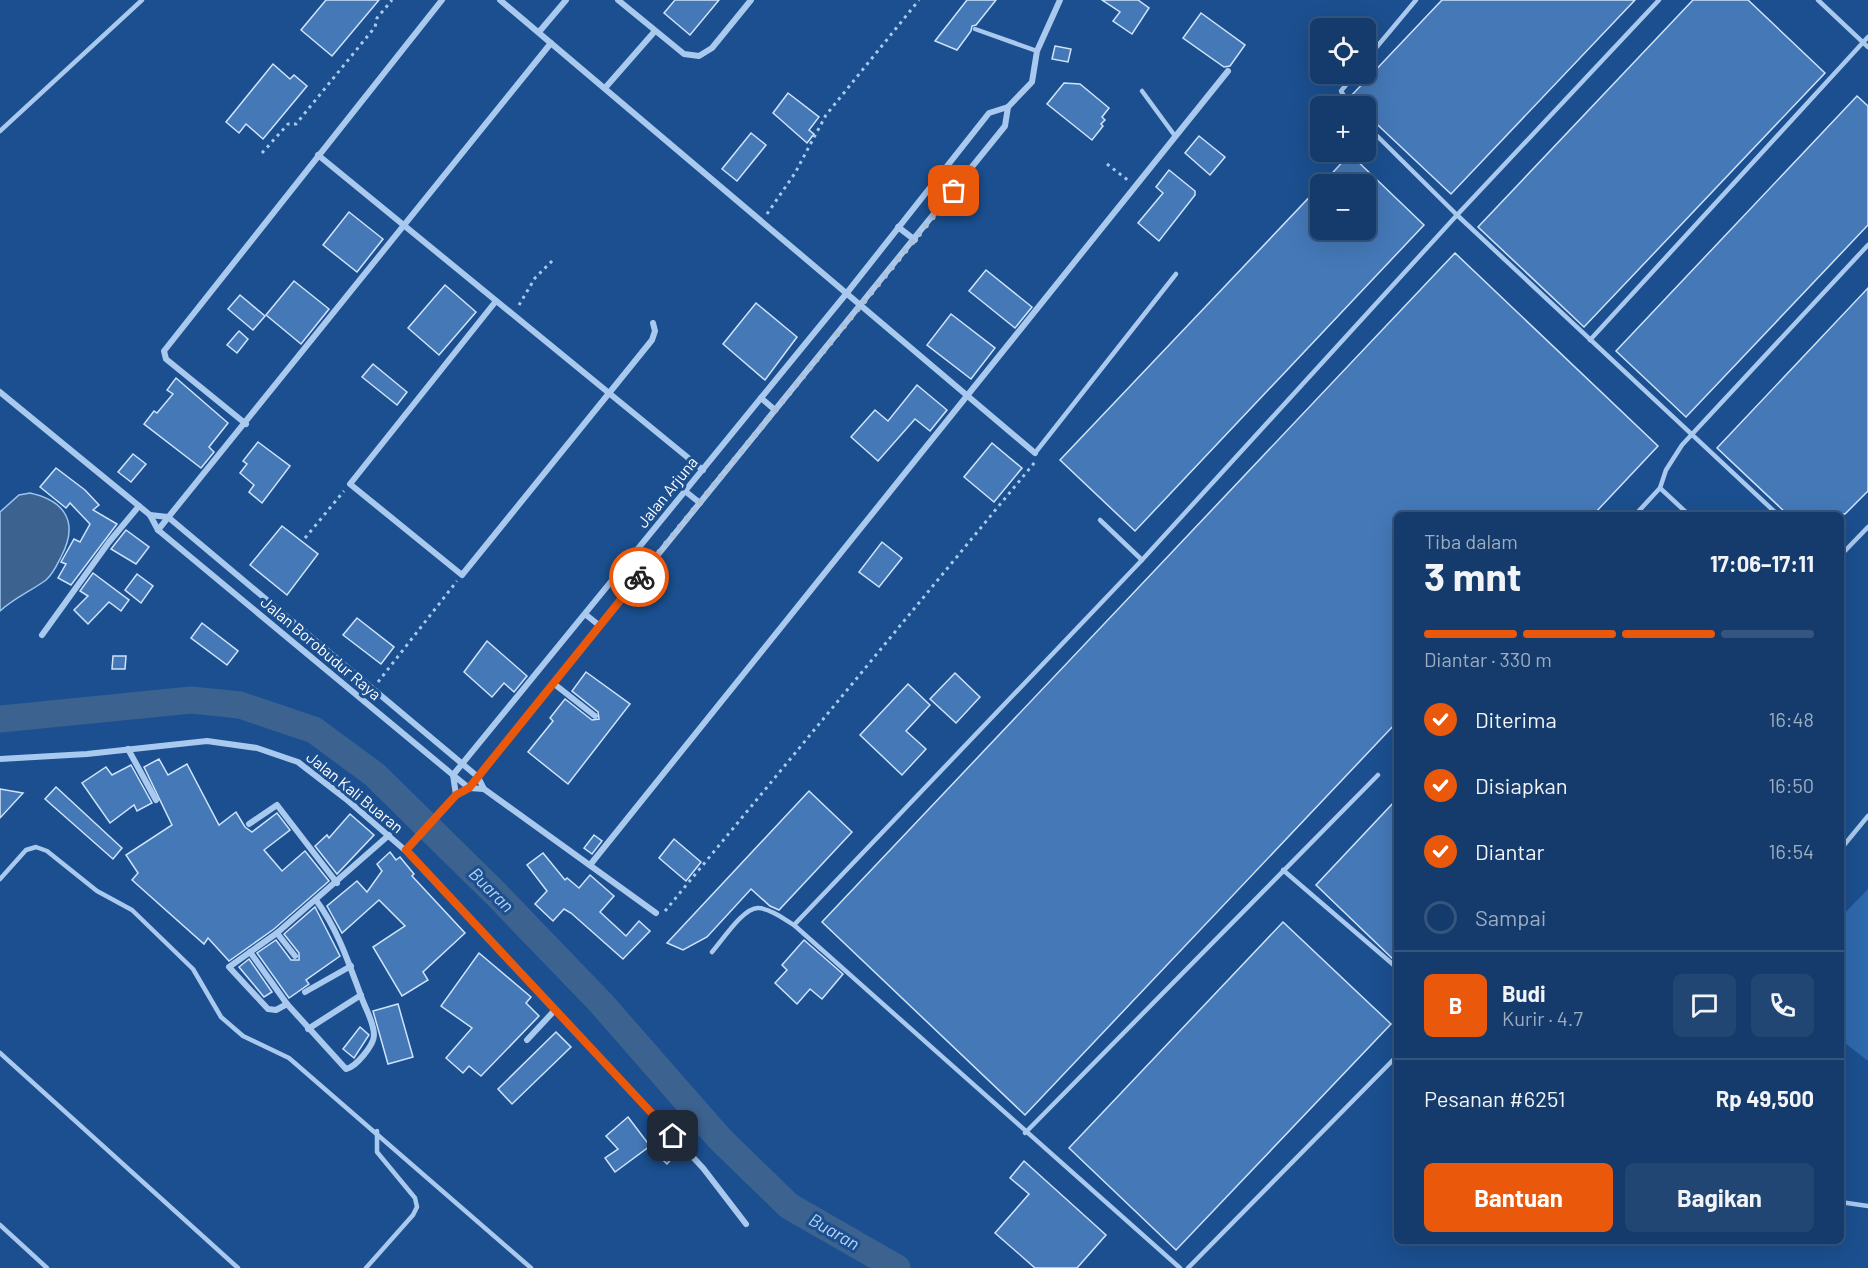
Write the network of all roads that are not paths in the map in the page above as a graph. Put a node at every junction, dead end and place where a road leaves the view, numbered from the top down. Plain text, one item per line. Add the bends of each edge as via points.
1 (141, 0) edge
2 (442, 0) edge
3 (500, 0) edge
4 (566, 0) edge
5 (618, 0) edge
6 (751, 0) edge
7 (1060, 0) edge
8 (1406, 0) edge
9 (1416, 0) edge
10 (1659, 0) edge
11 (1818, 0) edge
12 (1412, 5) junction
13 (975, 29) dead end
14 (655, 31) junction
15 (539, 32) junction
16 (1868, 36) edge
17 (1863, 42) junction
18 (552, 43) junction
19 (1868, 47) edge
20 (1376, 48) edge
21 (1037, 51) junction
22 (1228, 71) dead end
23 (605, 88) junction
24 (1142, 91) dead end
25 (1008, 107) junction
26 (0, 132) edge
27 (1376, 135) edge
28 (1175, 136) junction
29 (318, 155) junction
30 (1457, 215) junction
31 (406, 225) junction
32 (898, 227) junction
33 (915, 240) junction
34 (1868, 245) edge
35 (1176, 274) dead end
36 (846, 294) junction
37 (496, 301) junction
38 (860, 305) junction
39 (653, 323) dead end
40 (1590, 340) junction
41 (0, 392) edge
42 (610, 394) junction
43 (967, 396) junction
44 (761, 398) junction
45 (775, 410) junction
46 (246, 424) junction
47 (1692, 434) junction
48 (1035, 453) joint
49 (702, 470) junction
50 (1660, 488) junction
51 (685, 491) junction
52 (700, 503) junction
53 (139, 506) junction
54 (1638, 512) edge
55 (1686, 512) edge
56 (1775, 512) edge
57 (150, 515) junction
58 (168, 517) junction
59 (1100, 520) dead end
60 (1868, 526) edge
61 (158, 530) junction
62 (1844, 552) edge
63 (1142, 560) junction
64 (628, 561) junction
65 (643, 573) junction
66 (240, 577) junction
67 (230, 590) junction
68 (585, 614) junction
69 (600, 626) junction
70 (42, 635) dead end
71 (329, 652) junction
72 (319, 664) junction
73 (554, 684) junction
74 (595, 717) dead end
75 (128, 749) junction
76 (0, 759) edge
77 (463, 764) junction
78 (453, 775) junction
79 (1378, 775) dead end
80 (478, 777) junction
81 (469, 788) junction
82 (484, 789) junction
83 (456, 795) junction
84 (156, 800) dead end
85 (1868, 816) edge
86 (249, 824) dead end
87 (389, 836) junction
88 (1844, 844) edge
89 (406, 850) junction
90 (590, 865) junction
91 (1283, 870) junction
92 (0, 879) edge
93 (337, 883) junction
94 (316, 900) junction
95 (657, 913) road end
96 (794, 925) junction
97 (277, 933) junction
98 (250, 952) junction
99 (712, 952) dead end
100 (295, 956) dead end
101 (1394, 965) edge
102 (351, 966) junction
103 (305, 992) dead end
104 (361, 995) junction
105 (287, 1004) junction
106 (554, 1011) junction
107 (308, 1029) junction
108 (527, 1040) dead end
109 (0, 1053) edge
110 (1394, 1059) edge
111 (377, 1131) junction
112 (1025, 1133) junction
113 (1844, 1203) edge
114 (1868, 1206) edge
115 (746, 1224) dead end
116 (0, 1225) edge
117 (47, 1268) edge
118 (238, 1268) edge
119 (366, 1268) edge
120 (531, 1268) edge
121 (1180, 1268) edge
122 (1188, 1268) edge

1 - 26 lane
2 - 29 street
3 - 15 street
4 - 15 street
5 - 14 street
6 - 14 street via 712,48 699,56 684,54
7 - 21 street
8 - 12 lane
9 - 12 lane
10 - 30 lane
11 - 17 lane
12 - 20 lane
13 - 21 lane
14 - 23 street
15 - 18 street
16 - 17 lane
17 - 19 lane
17 - 40 lane
18 - 23 street
18 - 31 street
21 - 25 street via 1032,82
22 - 28 street
23 - 36 street
24 - 28 lane
25 - 32 street, Jalan Arjuna via 989,113
25 - 33 street, Jalan Arjuna via 1005,126
27 - 30 lane
28 - 43 street
29 - 31 street
29 - 46 street via 164,351 166,359
30 - 40 lane
30 - 63 lane
31 - 37 street
31 - 46 street
32 - 33 street
32 - 36 street, Jalan Arjuna
33 - 38 street, Jalan Arjuna
34 - 47 lane
35 - 48 lane
36 - 38 street
36 - 44 street, Jalan Arjuna
37 - 42 street
37 - 42 street via 350,484 462,575
38 - 43 street
38 - 45 street, Jalan Arjuna
39 - 42 street via 652,340
40 - 47 lane
41 - 53 street, Jalan Borobudur Raya
42 - 49 street
43 - 48 street
43 - 90 street
44 - 45 street
44 - 49 street, Jalan Arjuna
45 - 52 street, Jalan Arjuna
46 - 58 street
47 - 50 lane via 1666,470
47 - 56 lane
49 - 51 street, Jalan Arjuna
50 - 54 lane
50 - 55 lane
51 - 52 street
51 - 64 street, Jalan Arjuna
52 - 65 street, Jalan Arjuna
53 - 57 street, Jalan Borobudur Raya
53 - 70 street
57 - 58 street
57 - 61 street, Jalan Borobudur Raya
58 - 61 street
58 - 66 street, Jalan Borobudur Raya
59 - 63 lane
60 - 62 lane
61 - 67 street, Jalan Borobudur Raya
63 - 96 lane
64 - 65 street
64 - 68 street, Jalan Arjuna
65 - 69 street, Jalan Arjuna
66 - 67 street
66 - 71 street, Jalan Borobudur Raya
67 - 72 street, Jalan Borobudur Raya
68 - 69 street
68 - 77 street, Jalan Arjuna
69 - 73 street, Jalan Arjuna
71 - 72 street
71 - 77 street, Jalan Borobudur Raya
72 - 78 street, Jalan Borobudur Raya
73 - 74 street
73 - 80 street, Jalan Arjuna
75 - 76 street, Jalan Kali Buaran
75 - 84 street
75 - 87 street, Jalan Kali Buaran via 207,741 257,748 298,762
77 - 78 street, Jalan Arjuna
77 - 80 street, Jalan Borobudur Raya
78 - 81 street, Jalan Borobudur Raya
78 - 83 street
79 - 91 lane
80 - 81 street, Jalan Arjuna
80 - 82 street, Jalan Borobudur Raya
81 - 82 street
81 - 83 street, Jalan Arjuna
82 - 90 street, Jalan Borobudur Raya
83 - 89 street, Jalan Arjuna
85 - 88 lane
86 - 93 street via 277,805
87 - 89 street, Jalan Kali Buaran
87 - 93 street
89 - 106 street, Jalan Kali Buaran
90 - 95 street, Jalan Borobudur Raya
91 - 101 lane
91 - 112 lane
92 - 111 lane via 26,850 36,847 47,851 97,891 132,910 199,976 221,1017 243,1036 289,1058
93 - 94 street
94 - 97 street
94 - 102 street via 332,921
96 - 99 lane via 768,910 747,910
96 - 112 lane
97 - 98 street
97 - 100 street
98 - 105 street
98 - 105 street via 231,964 231,969 268,1009 276,1010
102 - 103 street
102 - 104 street
104 - 107 street
104 - 107 street via 374,1038 350,1068 346,1069
105 - 107 street
106 - 108 street
106 - 115 street, Jalan Kali Buaran via 703,1168
109 - 118 lane
110 - 122 lane
111 - 119 lane via 376,1152 416,1198 417,1207
111 - 120 lane
112 - 121 lane
113 - 114 lane
116 - 117 lane

